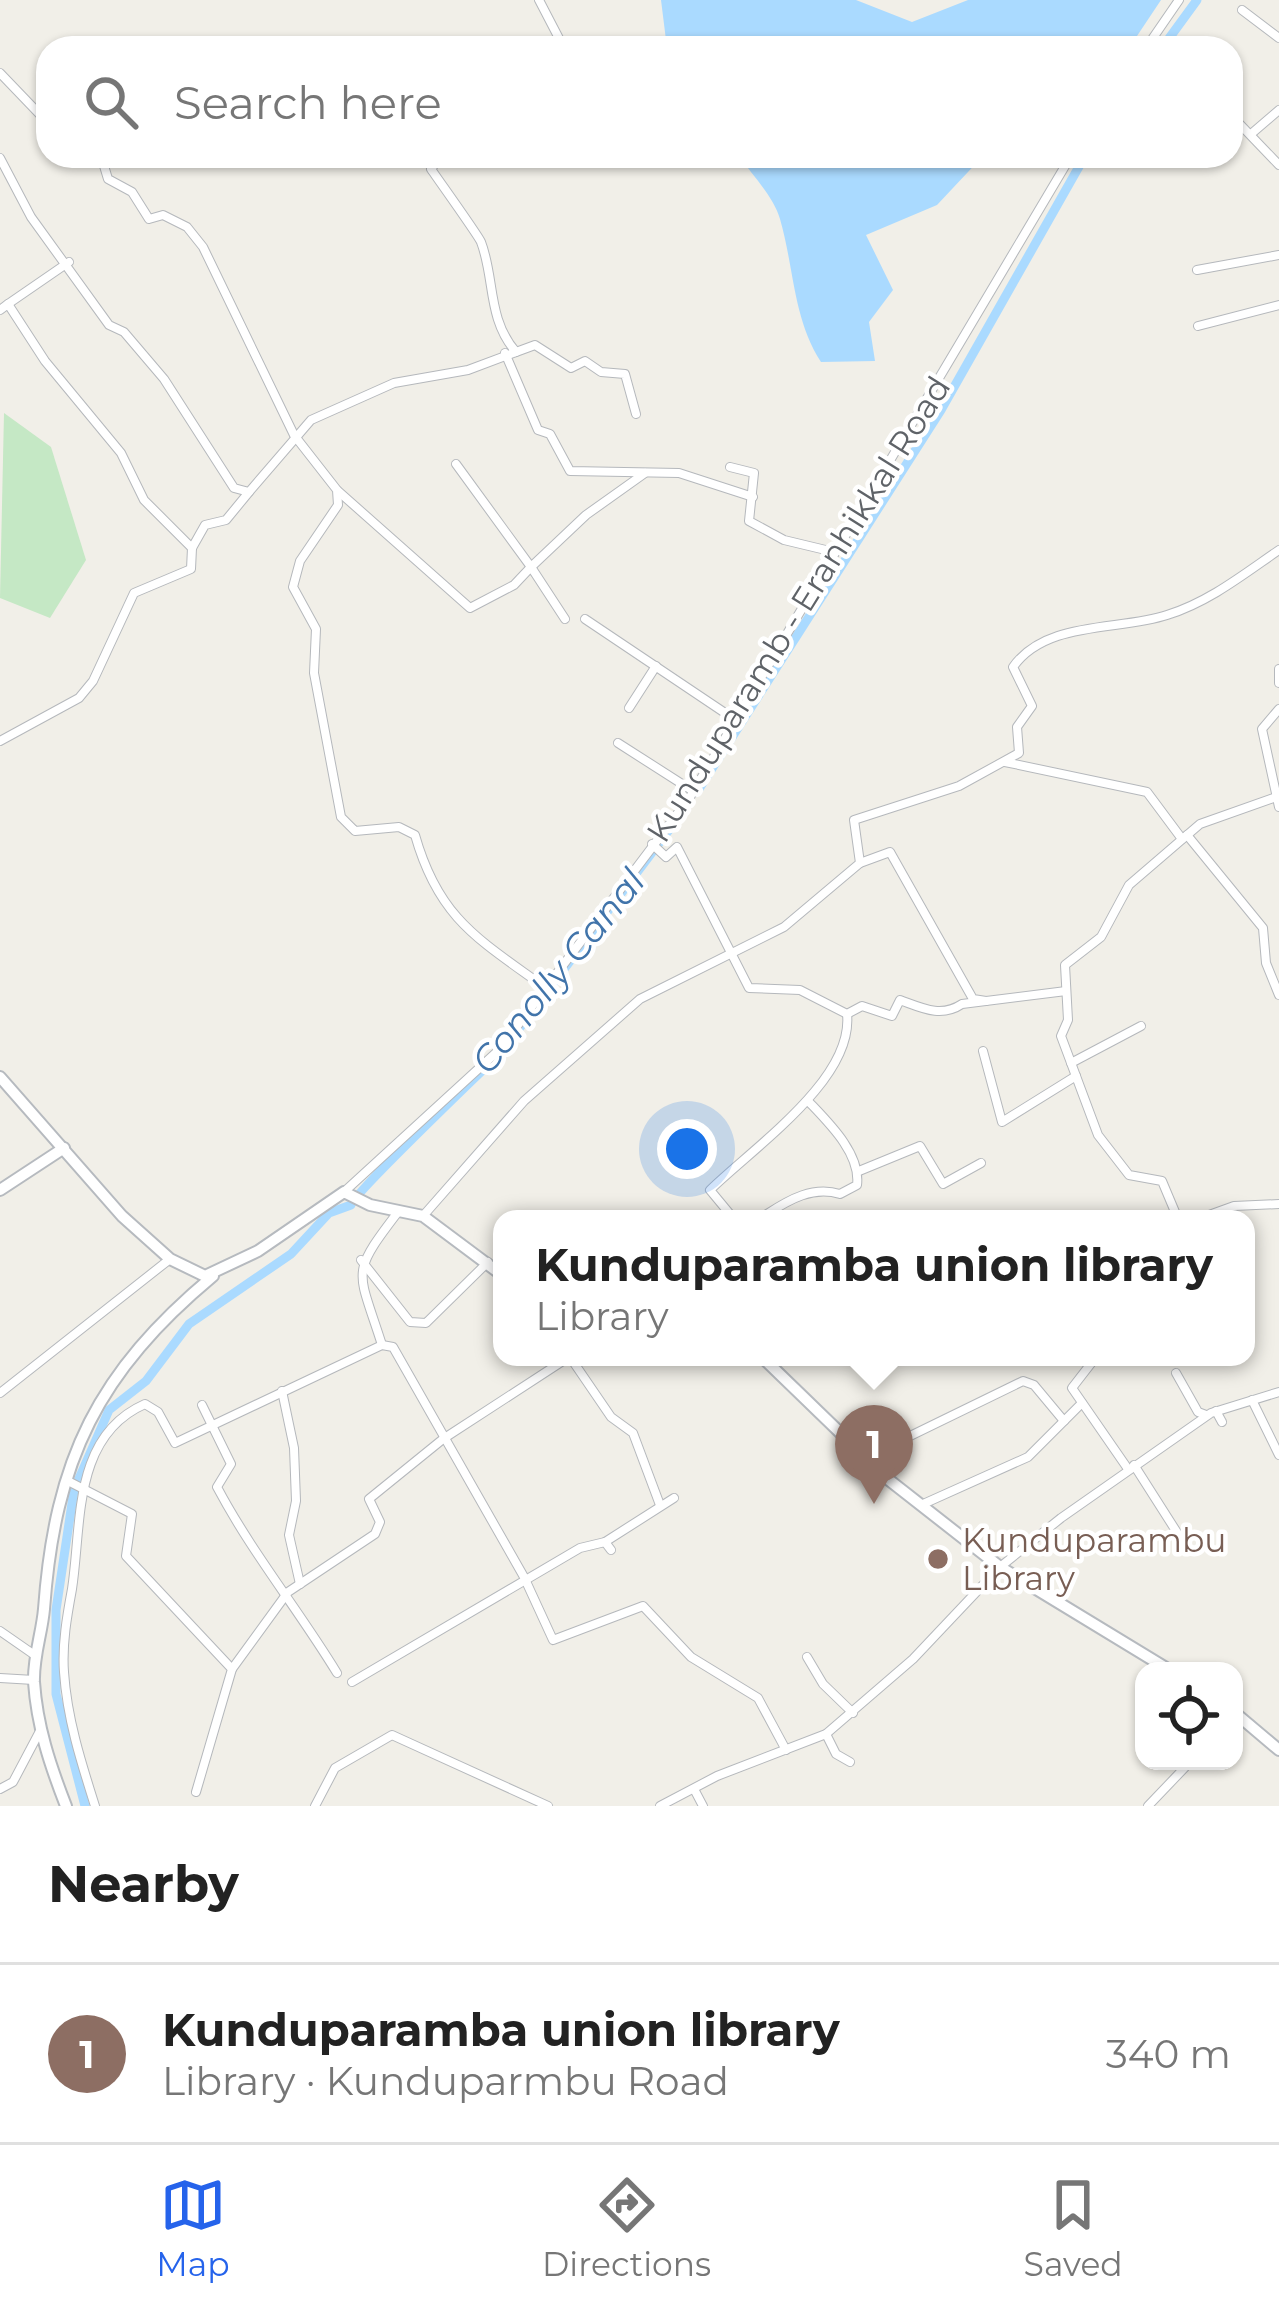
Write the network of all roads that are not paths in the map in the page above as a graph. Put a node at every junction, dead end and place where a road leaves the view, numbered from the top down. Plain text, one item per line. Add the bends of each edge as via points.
1 (539, 0) edge
2 (1179, 0) edge
3 (1242, 10) dead end
4 (558, 36) edge
5 (1154, 36) edge
6 (1279, 38) edge
7 (0, 73) edge
8 (36, 110) edge
9 (1279, 110) edge
10 (1243, 126) edge
11 (1252, 134) junction
12 (0, 158) edge
13 (1279, 165) edge
14 (104, 168) edge
15 (432, 168) edge
16 (1064, 168) edge
17 (1279, 255) edge
18 (69, 262) junction
19 (1197, 270) dead end
20 (1279, 305) edge
21 (4, 307) edge
22 (1198, 326) dead end
23 (516, 352) junction
24 (505, 353) junction
25 (636, 414) dead end
26 (294, 435) junction
27 (457, 464) dead end
28 (730, 467) dead end
29 (647, 472) junction
30 (337, 490) junction
31 (249, 491) junction
32 (753, 497) junction
33 (192, 548) junction
34 (1279, 550) edge
35 (834, 553) junction
36 (531, 567) junction
37 (565, 619) dead end
38 (585, 619) dead end
39 (656, 666) junction
40 (1279, 669) edge
41 (1279, 683) edge
42 (629, 708) dead end
43 (1279, 709) edge
44 (734, 719) junction
45 (0, 741) edge
46 (618, 743) dead end
47 (1004, 761) junction
48 (693, 791) junction
49 (1278, 800) edge
50 (1185, 837) junction
51 (652, 845) junction
52 (860, 863) junction
53 (734, 954) junction
54 (547, 989) junction
55 (1066, 991) junction
56 (1279, 995) edge
57 (988, 1002) junction
58 (847, 1014) junction
59 (1141, 1026) dead end
60 (982, 1051) dead end
61 (1071, 1063) junction
62 (1076, 1076) junction
63 (0, 1077) edge
64 (809, 1102) junction
65 (64, 1148) junction
66 (980, 1163) dead end
67 (859, 1171) junction
68 (0, 1190) edge
69 (351, 1196) junction
70 (1279, 1204) edge
71 (727, 1210) edge
72 (774, 1210) edge
73 (1174, 1210) edge
74 (1225, 1210) edge
75 (398, 1211) junction
76 (423, 1216) junction
77 (170, 1259) junction
78 (361, 1260) junction
79 (488, 1262) junction
80 (493, 1267) edge
81 (214, 1274) junction
82 (382, 1345) junction
83 (556, 1366) edge
84 (576, 1366) edge
85 (771, 1366) edge
86 (1089, 1366) edge
87 (1176, 1372) dead end
88 (282, 1391) junction
89 (1279, 1392) edge
90 (0, 1393) edge
91 (1252, 1400) junction
92 (1082, 1403) junction
93 (202, 1405) dead end
94 (1212, 1413) junction
95 (1064, 1421) junction
96 (1222, 1422) dead end
97 (212, 1424) junction
98 (443, 1439) junction
99 (1279, 1456) edge
100 (866, 1457) junction
101 (1131, 1467) junction
102 (64, 1480) junction
103 (82, 1484) junction
104 (674, 1498) dead end
105 (921, 1504) junction
106 (660, 1505) junction
107 (1185, 1545) dead end
108 (1000, 1567) junction
109 (524, 1577) junction
110 (300, 1585) junction
111 (288, 1592) junction
112 (0, 1631) edge
113 (36, 1656) junction
114 (807, 1658) dead end
115 (1156, 1662) edge
116 (232, 1669) junction
117 (337, 1673) dead end
118 (0, 1678) edge
119 (34, 1681) junction
120 (352, 1682) dead end
121 (853, 1713) junction
122 (1243, 1721) edge
123 (41, 1729) junction
124 (826, 1734) junction
125 (786, 1750) junction
126 (1279, 1750) edge
127 (850, 1762) dead end
128 (1182, 1770) edge
129 (0, 1789) edge
130 (694, 1789) junction
131 (196, 1792) dead end
132 (66, 1806) edge
133 (95, 1806) edge
134 (315, 1806) edge
135 (548, 1806) edge
136 (660, 1806) edge
137 (703, 1806) edge
138 (1148, 1806) edge

1 - 4 street
2 - 5 street
3 - 6 street
7 - 8 street
9 - 11 street
10 - 11 street
11 - 13 street
12 - 18 street via 31,217
14 - 26 street via 149,219 163,215 187,227 202,247
15 - 23 street via 482,243 493,308
16 - 35 street, Kunduparamb - Eranhikkal Road
17 - 19 street
18 - 21 street
18 - 31 street via 109,325 164,379 234,488
20 - 22 street
21 - 33 street via 121,453 144,500
23 - 24 street
23 - 25 street via 535,345 571,368 585,361 626,374
24 - 26 street via 467,370 365,392
24 - 29 street via 538,430 550,434 570,471
26 - 30 street
26 - 31 street
27 - 36 street
28 - 32 street via 754,473
29 - 32 street via 679,472
29 - 36 street
30 - 36 street via 470,608
30 - 54 street via 338,505 300,561 293,587 316,629 314,673 341,817 355,831 399,827 415,835 425,872 455,920
31 - 33 street via 226,520 206,525
32 - 35 street via 749,521
33 - 45 street via 190,568 134,593 79,698
34 - 47 street via 1166,616 1049,639 1017,660 1032,706 1017,727 1019,753
35 - 44 street, Kunduparamb - Eranhikkal Road
36 - 37 street
38 - 39 street
39 - 42 street
39 - 44 street
40 - 41 street
43 - 49 street via 1262,729
44 - 48 street, Kunduparamb - Eranhikkal Road
46 - 48 street
47 - 50 street via 1147,792
47 - 52 street via 959,786 854,820
48 - 51 street, Kunduparamb - Eranhikkal Road
49 - 50 street via 1200,824
50 - 55 street via 1129,885 1101,937 1066,965
50 - 56 street via 1263,928
51 - 53 street via 666,857 677,847
51 - 54 street, Kunduparamb - Eranhikkal Road
52 - 53 street via 784,927
52 - 57 street via 890,852 952,968 973,999
53 - 58 street via 749,988 800,990
53 - 76 street via 640,999 524,1101
54 - 69 street, Kunduparamb - Eranhikkal Road via 499,1050
55 - 57 street
55 - 61 street via 1061,1036
57 - 58 street via 951,1011 900,1000 892,1016 862,1006
58 - 64 street via 842,1051
59 - 61 street
60 - 62 street via 1002,1122
61 - 62 street
62 - 73 street via 1098,1135 1129,1175 1162,1181
63 - 65 main road
64 - 67 street
64 - 71 street via 710,1190
65 - 68 main road
65 - 77 main road
66 - 67 street via 943,1184 920,1146
67 - 72 street via 857,1185 840,1194 801,1195
69 - 75 main road
69 - 81 main road
70 - 74 street
75 - 76 main road
75 - 78 street
76 - 79 main road
77 - 81 main road
77 - 90 street
78 - 79 street via 410,1322 426,1323
78 - 82 street
79 - 80 main road
81 - 102 main road via 120,1369
82 - 88 street
82 - 98 street via 393,1347
83 - 98 street
84 - 106 street via 611,1418 633,1433
85 - 100 main road
86 - 92 street via 1072,1388
87 - 94 street via 1198,1412
88 - 97 street
88 - 110 street via 294,1448 289,1535
89 - 91 street
91 - 94 street
91 - 99 street
92 - 95 street
92 - 101 street
93 - 97 street
94 - 96 street
94 - 101 street
95 - 100 street via 1024,1381
95 - 105 street via 1028,1457
97 - 103 street via 175,1443 145,1403 107,1432
97 - 111 street via 231,1464 218,1487 248,1546
98 - 109 street
98 - 110 street via 369,1498 380,1522 375,1534
100 - 105 main road
101 - 107 street
101 - 108 street
102 - 103 street
102 - 113 main road
103 - 116 street via 132,1514 125,1556
103 - 133 street via 64,1671
104 - 106 street
105 - 108 main road
106 - 109 street via 608,1546
108 - 115 main road
108 - 121 street
109 - 120 street
109 - 125 street via 553,1640 643,1606 691,1657 758,1698
110 - 111 street
111 - 116 street
111 - 117 street
112 - 113 street
113 - 119 main road
114 - 121 street
116 - 131 street
118 - 119 street
119 - 123 main road
121 - 124 street
122 - 126 main road
123 - 129 street via 13,1783
123 - 132 main road
124 - 125 street
124 - 127 street
125 - 130 street
128 - 138 street
130 - 136 street
130 - 137 street
134 - 135 street via 335,1768 392,1735

